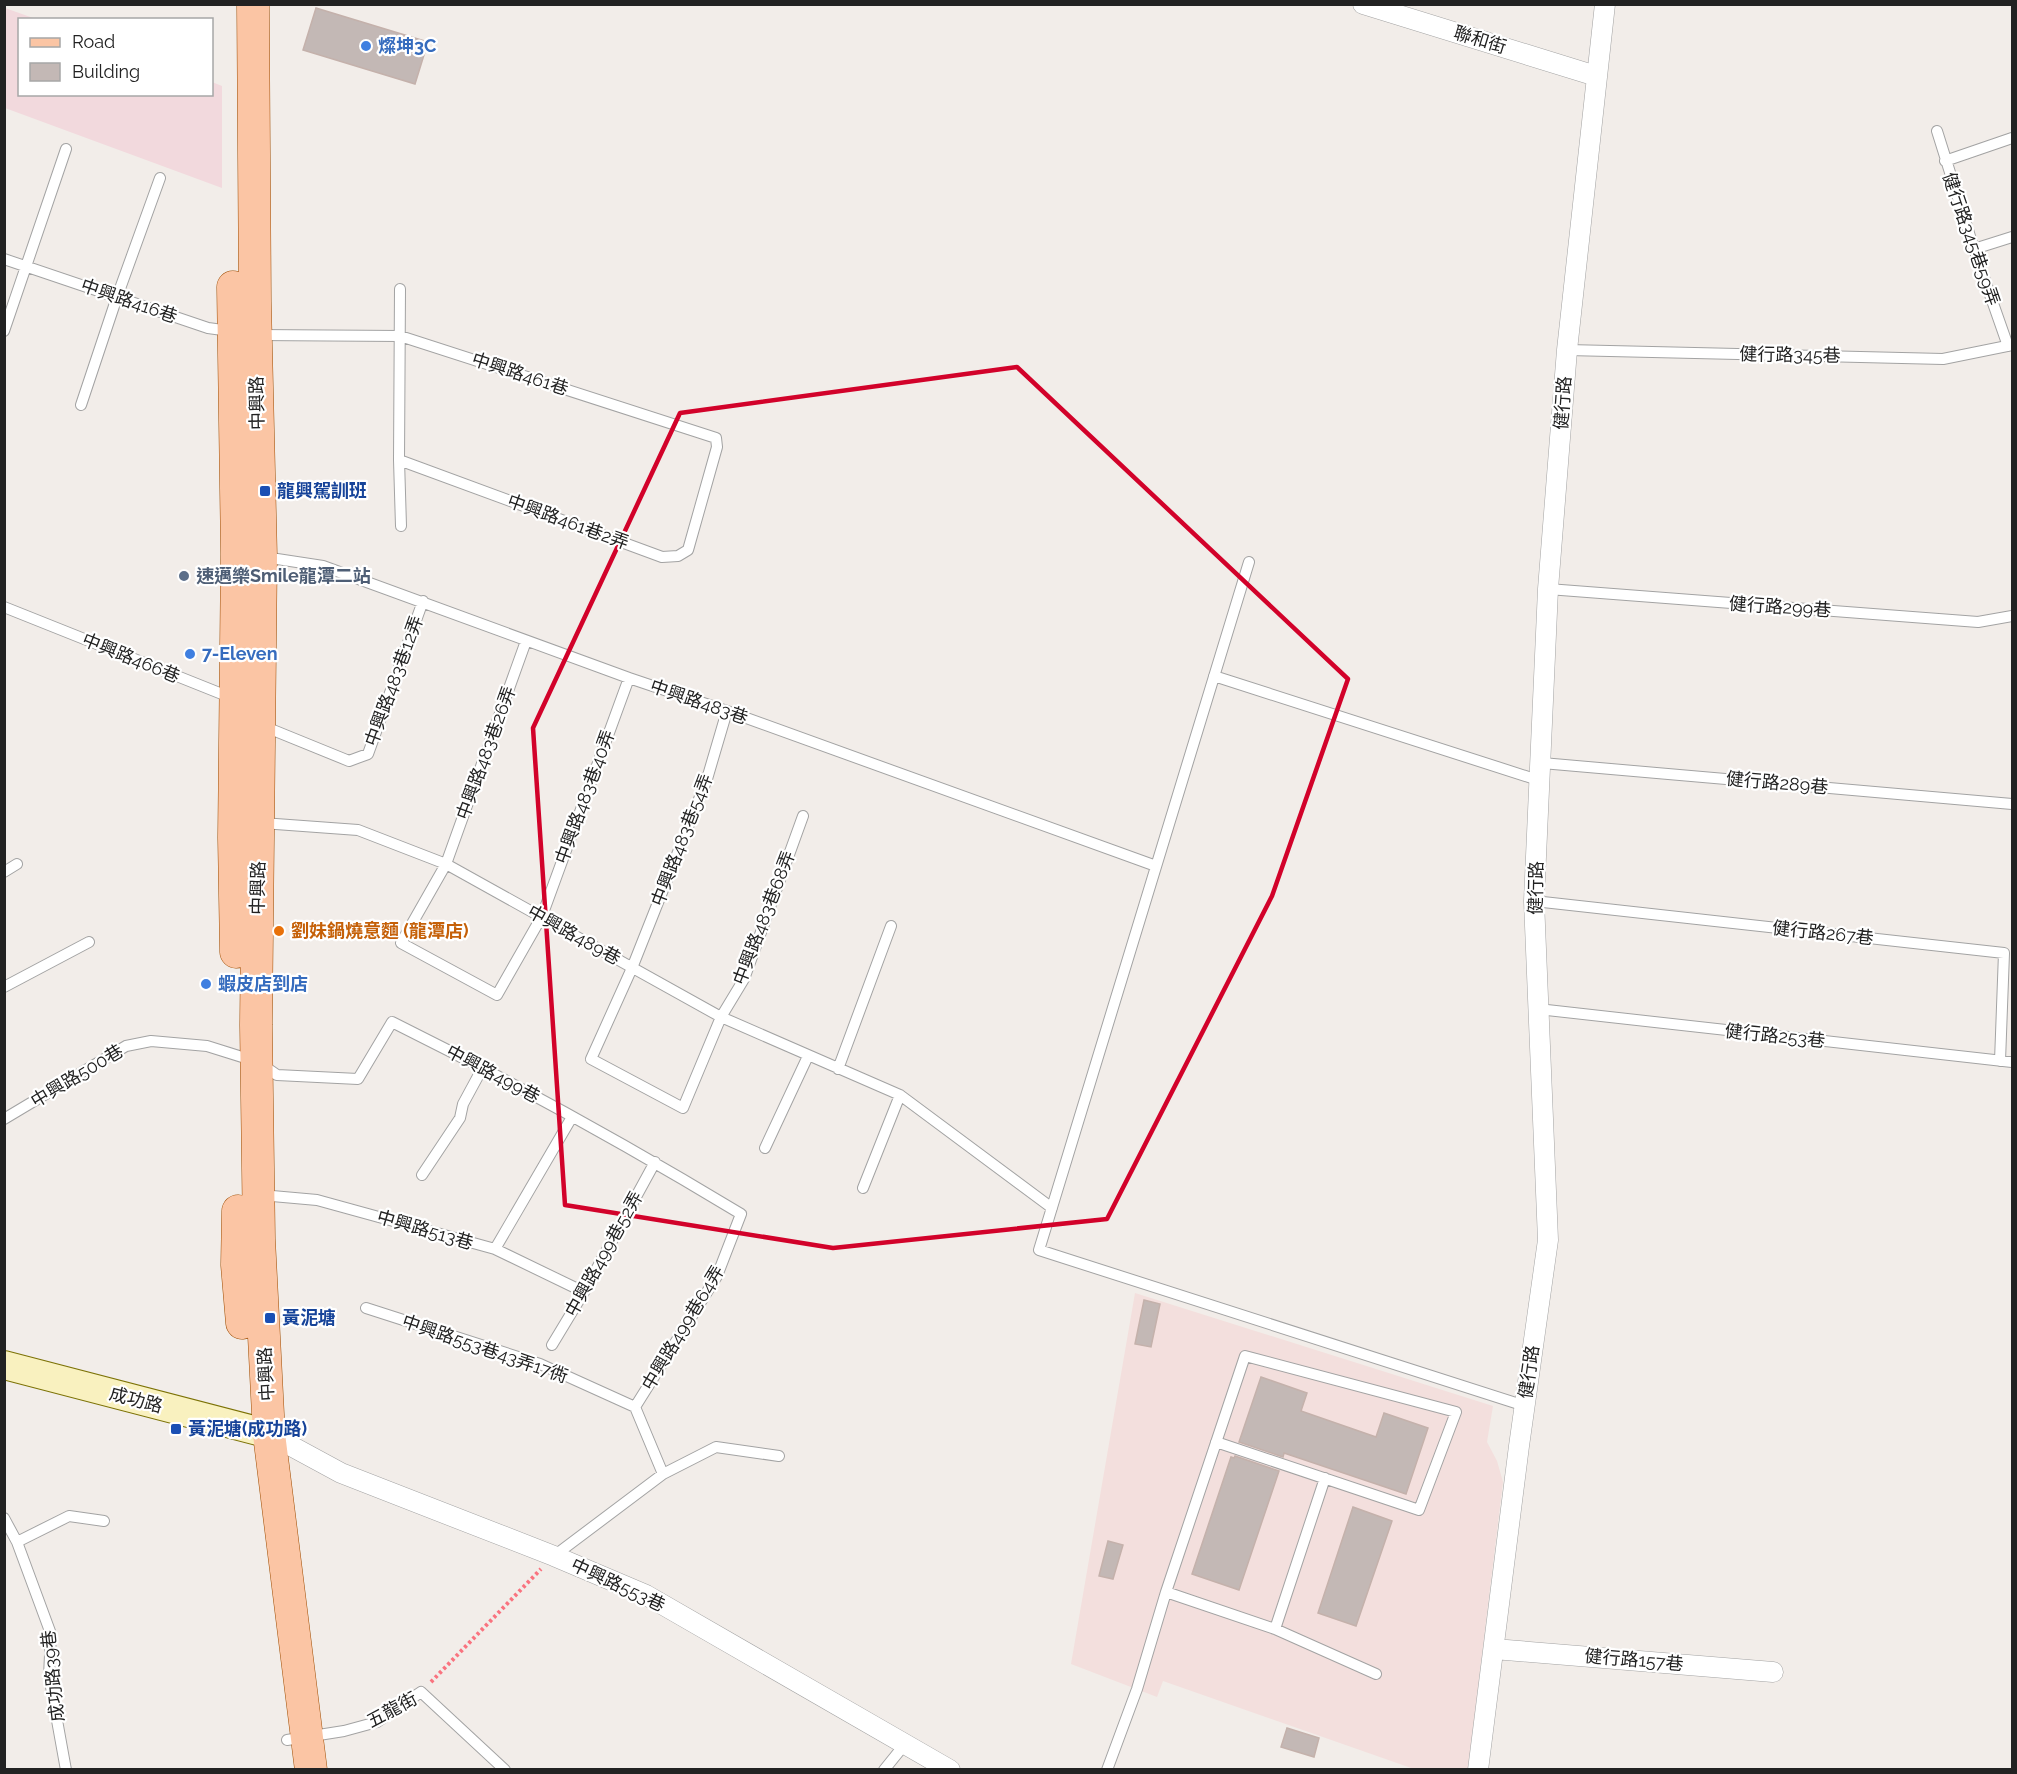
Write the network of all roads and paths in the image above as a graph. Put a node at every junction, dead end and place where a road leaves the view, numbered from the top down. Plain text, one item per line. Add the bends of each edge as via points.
1 (233, 4) edge
2 (253, 4) edge
3 (1363, 4) edge
4 (1605, 4) edge
5 (1596, 76) junction
6 (1937, 131) dead end
7 (2013, 138) edge
8 (66, 149) dead end
9 (1945, 161) junction
10 (160, 178) dead end
11 (2013, 237) edge
12 (1974, 249) junction
13 (4, 259) edge
14 (26, 267) junction
15 (400, 289) dead end
16 (117, 297) junction
17 (4, 331) edge
18 (245, 334) junction
19 (400, 336) junction
20 (2010, 346) edge
21 (1567, 350) junction
22 (81, 405) dead end
23 (399, 460) junction
24 (701, 500) joint
25 (401, 526) dead end
26 (249, 555) junction
27 (1249, 562) dead end
28 (1548, 589) junction
29 (423, 601) junction
30 (4, 607) edge
31 (2013, 616) edge
32 (526, 641) junction
33 (1214, 676) junction
34 (629, 678) junction
35 (252, 709) junction
36 (727, 711) junction
37 (1541, 772) junction
38 (2013, 804) edge
39 (802, 816) dead end
40 (246, 823) junction
41 (18, 864) dead end
42 (446, 864) junction
43 (1156, 866) junction
44 (4, 872) edge
45 (1534, 901) junction
46 (542, 916) junction
47 (891, 926) dead end
48 (89, 942) dead end
49 (632, 968) junction
50 (458, 973) joint
51 (4, 987) edge
52 (1538, 1009) junction
53 (721, 1017) junction
54 (808, 1056) junction
55 (247, 1059) junction
56 (2000, 1061) junction
57 (2013, 1062) edge
58 (483, 1067) junction
59 (838, 1069) junction
60 (634, 1083) joint
61 (900, 1095) junction
62 (572, 1117) junction
63 (4, 1119) edge
64 (765, 1148) dead end
65 (655, 1162) junction
66 (422, 1174) dead end
67 (863, 1188) dead end
68 (258, 1194) junction
69 (1052, 1208) junction
70 (741, 1214) joint
71 (495, 1250) junction
72 (584, 1292) junction
73 (366, 1308) dead end
74 (552, 1345) dead end
75 (4, 1365) edge
76 (1525, 1406) junction
77 (635, 1407) junction
78 (259, 1432) junction
79 (1216, 1442) junction
80 (779, 1456) dead end
81 (663, 1474) junction
82 (1325, 1478) junction
83 (4, 1518) edge
84 (104, 1521) dead end
85 (17, 1542) junction
86 (554, 1556) junction
87 (1166, 1592) junction
88 (1275, 1629) junction
89 (1494, 1649) junction
90 (1773, 1671) dead end
91 (1376, 1674) dead end
92 (421, 1692) junction
93 (905, 1744) junction
94 (294, 1749) edge
95 (66, 1770) edge
96 (311, 1770) edge
97 (505, 1770) edge
98 (884, 1770) edge
99 (950, 1770) edge
100 (1107, 1770) edge
101 (1478, 1770) edge

1 - 18 main road, 中興路
2 - 18 main road, 中興路
3 - 5 street, 聯和街
4 - 5 street, 健行路
5 - 21 street, 健行路
6 - 9 lane, 健行路345巷59弄
7 - 9 lane
8 - 14 lane
9 - 12 lane, 健行路345巷59弄
10 - 16 lane
11 - 12 lane
12 - 20 lane, 健行路345巷59弄
13 - 14 lane, 中興路416巷
14 - 16 lane, 中興路416巷
14 - 17 lane
15 - 19 lane
16 - 18 lane, 中興路416巷 via 208,328
16 - 22 lane
18 - 19 lane, 中興路461巷
18 - 26 main road, 中興路
19 - 23 lane
19 - 24 lane, 中興路461巷 via 716,438 717,447
20 - 21 lane, 健行路345巷 via 1943,359
21 - 28 street, 健行路
23 - 24 lane, 中興路461巷2弄 via 662,557 678,556 688,550
23 - 25 lane
26 - 29 lane, 中興路483巷 via 324,566
26 - 35 main road, 中興路
27 - 33 lane
28 - 31 lane, 健行路299巷 via 1978,622
28 - 37 street, 健行路
29 - 32 lane, 中興路483巷
29 - 35 lane, 中興路483巷12弄 via 368,754 349,761
30 - 35 lane, 中興路466巷
32 - 34 lane, 中興路483巷
32 - 42 lane, 中興路483巷26弄
33 - 37 lane, 健行路289巷
33 - 43 lane
34 - 36 lane, 中興路483巷
34 - 46 lane, 中興路483巷40弄
35 - 40 main road, 中興路
36 - 43 lane, 中興路483巷
36 - 49 lane, 中興路483巷54弄 via 707,779
37 - 38 lane, 健行路289巷
37 - 45 street, 健行路
39 - 53 lane, 中興路483巷68弄 via 744,979
40 - 42 lane, 中興路489巷 via 358,830
40 - 55 main road, 中興路 via 256,1025
41 - 44 lane
42 - 46 lane, 中興路489巷
42 - 50 lane, 中興路483巷26弄 via 401,943
43 - 69 lane
45 - 52 street, 健行路
45 - 56 lane, 健行路267巷 via 2004,953
46 - 49 lane, 中興路489巷
46 - 50 lane, 中興路483巷40弄 via 497,995
47 - 59 lane
48 - 51 lane
49 - 53 lane, 中興路489巷
49 - 60 lane, 中興路483巷54弄 via 591,1059
52 - 56 lane, 健行路253巷
52 - 76 street, 健行路 via 1548,1240
53 - 54 lane, 中興路489巷
53 - 60 lane, 中興路483巷68弄 via 683,1108
54 - 59 lane, 中興路489巷
54 - 64 lane
55 - 58 lane, 中興路499巷 via 277,1075 358,1079 392,1022
55 - 63 lane, 中興路500巷 via 207,1046 151,1041 126,1046
55 - 68 main road, 中興路
55 - 78 main road, 中興路 via 237,1264 249,1403
56 - 57 lane, 健行路253巷
58 - 62 lane, 中興路499巷
58 - 66 lane via 463,1104 460,1118
59 - 61 lane, 中興路489巷
61 - 67 lane
61 - 69 lane, 中興路489巷
62 - 65 lane, 中興路499巷
62 - 71 lane
65 - 70 lane, 中興路499巷
65 - 72 lane, 中興路499巷52弄
68 - 71 lane, 中興路513巷 via 317,1200
68 - 78 main road, 中興路
69 - 76 lane via 1039,1250
70 - 77 lane, 中興路499巷64弄 via 717,1276
71 - 72 lane, 中興路513巷
72 - 74 lane, 中興路499巷52弄
73 - 77 lane, 中興路553巷43弄17衖 via 540,1364
75 - 78 street, 成功路
76 - 89 street, 健行路
77 - 81 lane
78 - 86 street, 中興路553巷 via 341,1473
78 - 94 main road, 中興路
79 - 82 lane
79 - 82 lane via 1245,1356 1456,1412 1419,1510
79 - 87 lane
80 - 81 lane via 716,1447
81 - 86 lane
82 - 88 lane
83 - 85 lane, 成功路39巷
84 - 85 lane via 69,1516
85 - 95 lane, 成功路39巷 via 51,1634 49,1676
86 - 92 path
86 - 93 street, 中興路553巷 via 646,1595
87 - 88 lane
87 - 100 lane
88 - 91 lane
89 - 90 street, 健行路157巷
89 - 101 street, 健行路
92 - 94 lane, 五龍街 via 377,1722
92 - 97 lane, 五龍街
93 - 98 lane
93 - 99 street, 中興路553巷
94 - 96 main road, 中興路

